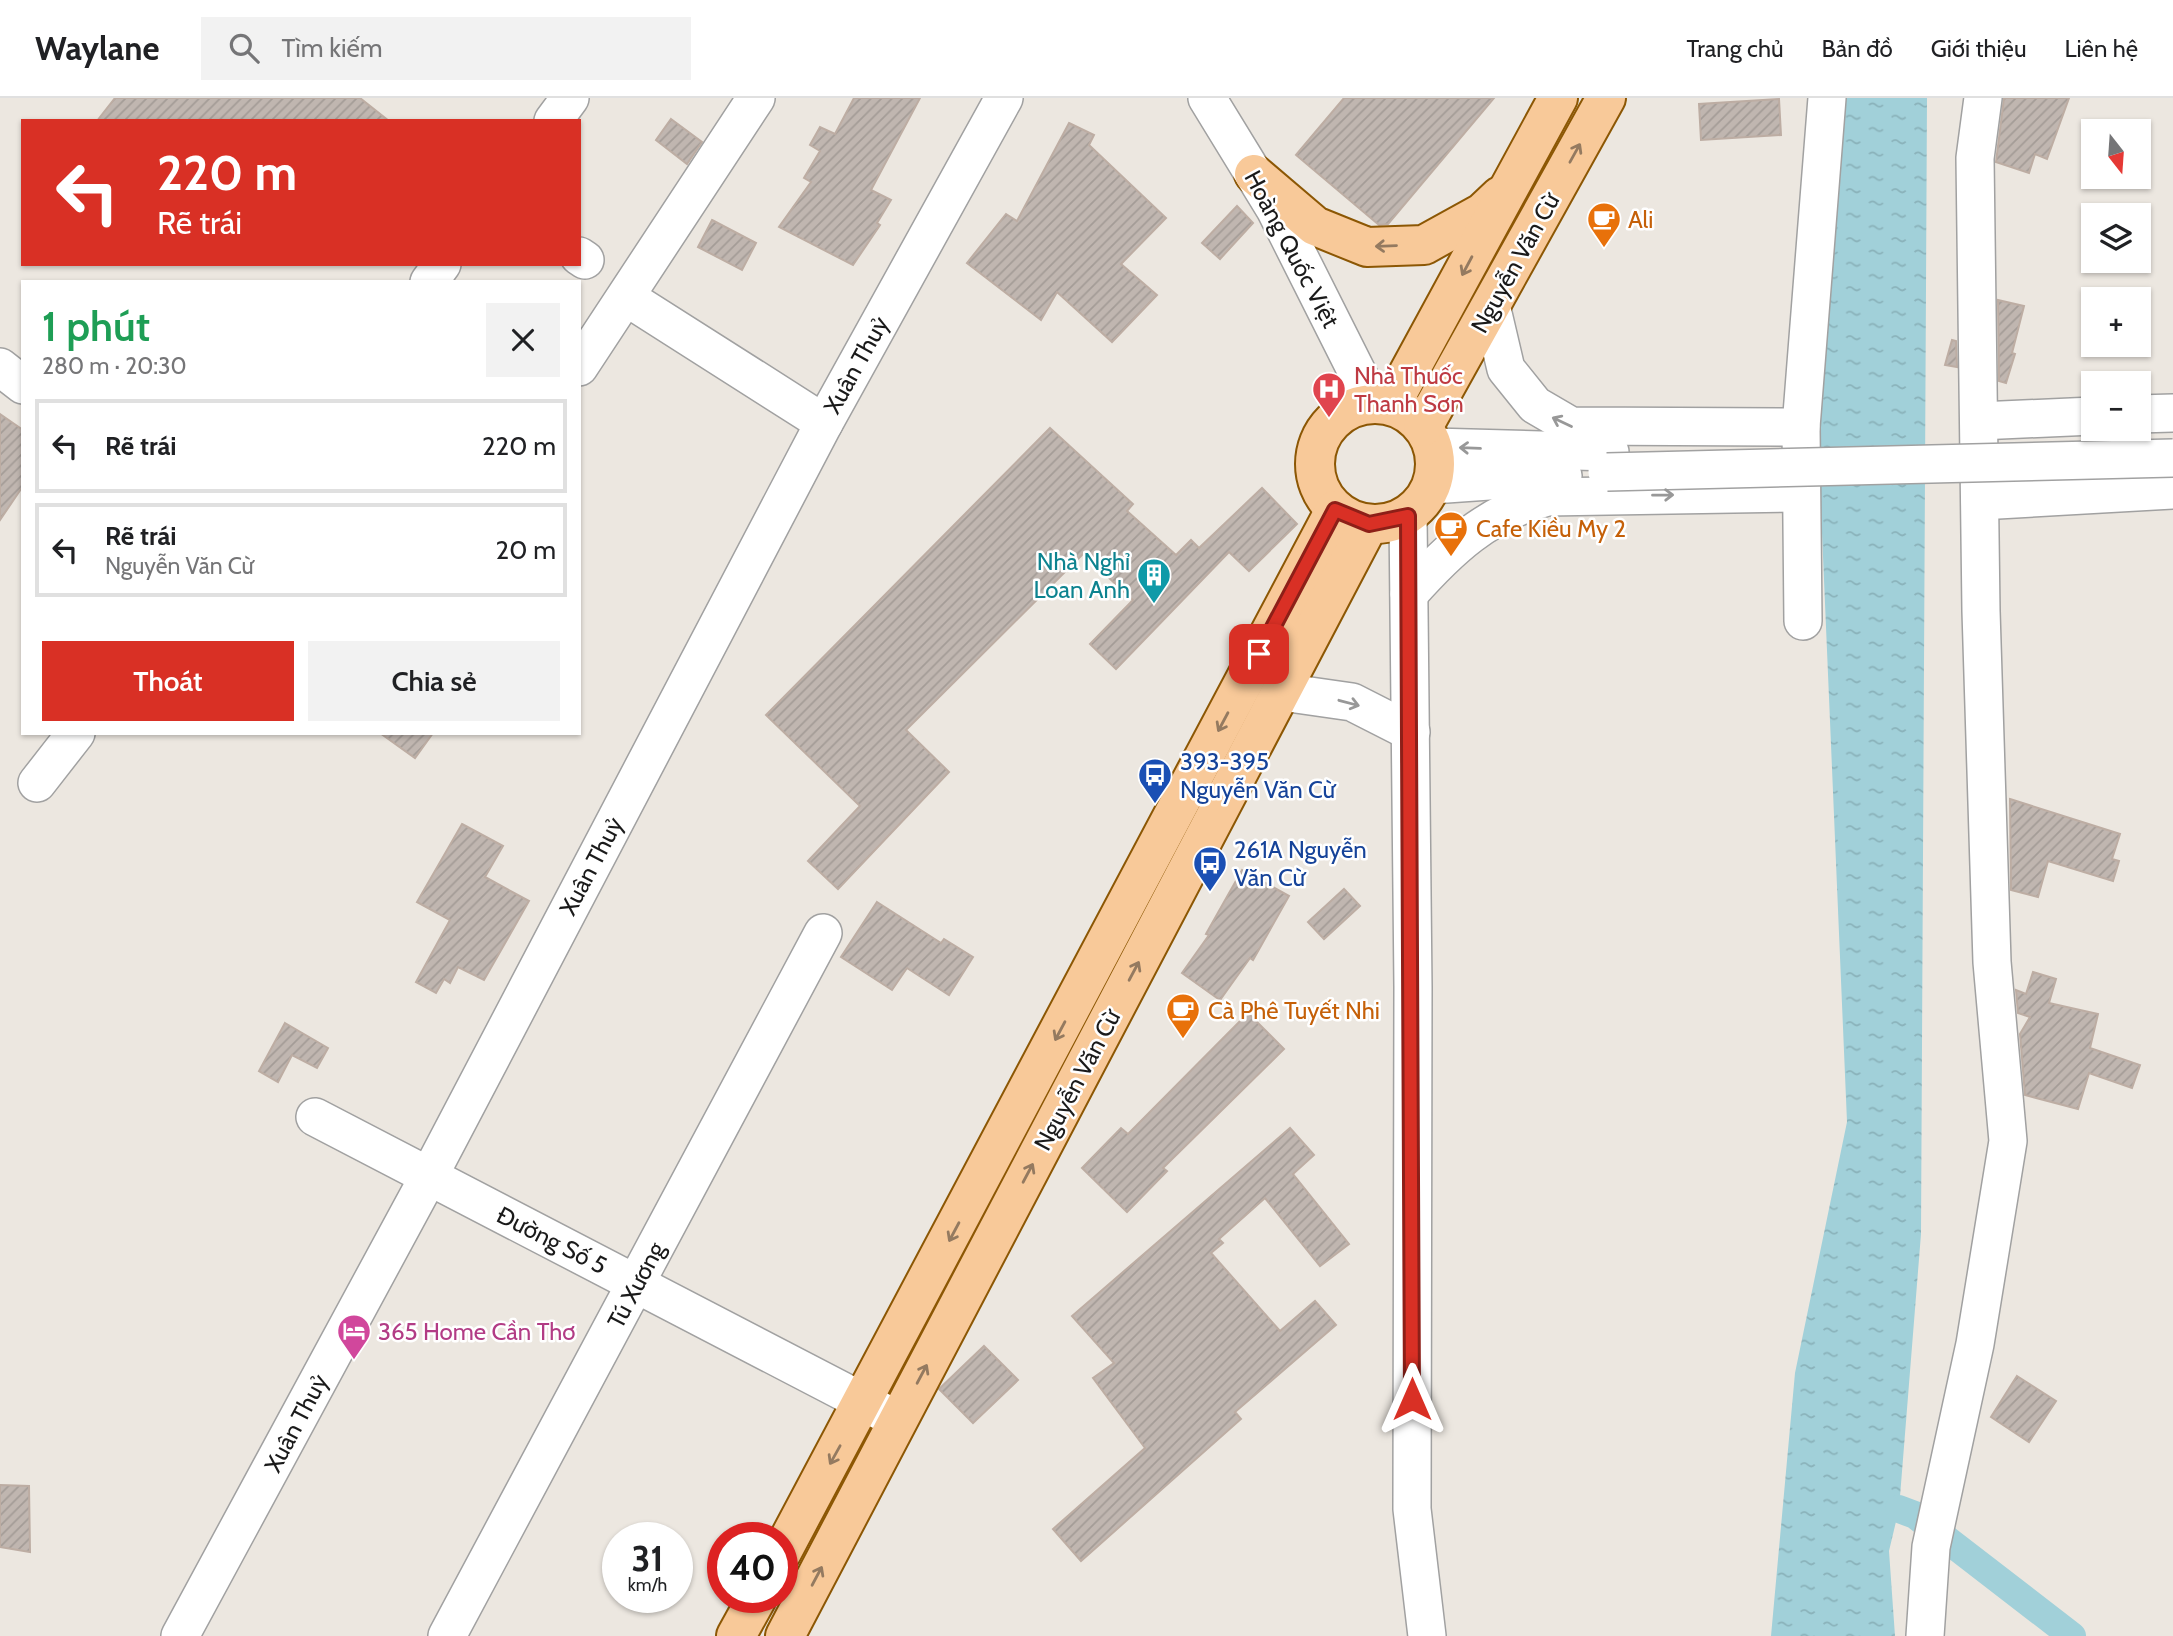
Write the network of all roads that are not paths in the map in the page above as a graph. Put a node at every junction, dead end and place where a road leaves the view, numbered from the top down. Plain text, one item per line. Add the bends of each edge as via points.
1 (570, 98) edge
2 (756, 98) edge
3 (1004, 98) edge
4 (1207, 98) edge
5 (1558, 98) edge
6 (1606, 98) edge
7 (1827, 98) edge
8 (1983, 98) edge
9 (554, 119) edge
10 (1254, 174) junction
11 (1510, 187) junction
12 (626, 297) junction
13 (1491, 305) junction
14 (581, 364) edge
15 (0, 367) edge
16 (21, 383) edge
17 (1381, 404) junction
18 (2173, 412) edge
19 (2151, 413) edge
20 (2081, 417) edge
21 (1979, 421) junction
22 (824, 423) junction
23 (1801, 427) junction
24 (1428, 437) junction
25 (2173, 437) edge
26 (2173, 458) edge
27 (1609, 462) junction
28 (1432, 485) junction
29 (2173, 490) edge
30 (1801, 493) junction
31 (1980, 501) junction
32 (1408, 516) junction
33 (1352, 517) junction
34 (1409, 594) junction
35 (1803, 621) dead end
36 (1282, 692) junction
37 (1411, 732) junction
38 (74, 735) edge
39 (37, 783) dead end
40 (823, 933) dead end
41 (315, 1117) dead end
42 (429, 1176) junction
43 (637, 1284) junction
44 (864, 1402) junction
45 (898, 1420) junction
46 (798, 1523) edge
47 (749, 1613) edge
48 (180, 1636) edge
49 (447, 1636) edge
50 (736, 1636) edge
51 (785, 1636) edge
52 (1427, 1636) edge
53 (1925, 1636) edge

1 - 9 street
2 - 12 street
3 - 22 street, Xuân Thuỷ
4 - 10 street, Hoàng Quốc Việt
5 - 11 main road, Nguyễn Văn Cừ
13 -> 6 main road, Nguyễn Văn Cừ
7 - 23 street
8 - 21 street via 1976,158
11 -> 10 main road via 1482,213 1424,245 1367,247 1315,226
10 - 17 street, Hoàng Quốc Việt
11 -> 17 main road, Nguyễn Văn Cừ
12 - 14 street
12 - 22 street
23 -> 13 street via 1572,426 1535,405 1506,369
13 - 24 main road, Nguyễn Văn Cừ
15 - 16 street
17 - 24 main road via 1411,415
17 - 33 main road via 1353,407 1335,418 1315,452 1321,492
18 - 19 street
20 - 21 street
21 - 31 street
22 - 42 street, Xuân Thuỷ
23 - 30 street
27 -> 24 street
24 - 28 main road via 1436,466
25 - 27 street
26 - 27 street, bridge
27 - 28 street
28 - 32 main road
29 - 31 street
34 -> 30 street via 1475,528 1524,503 1548,497
30 - 35 street
31 - 53 street via 1992,962 2008,1141 1975,1344 1931,1547
32 - 33 main road
32 - 34 street
33 - 36 main road, Nguyễn Văn Cừ
33 -> 44 main road, Nguyễn Văn Cừ
34 - 37 street
36 -> 37 street via 1352,702
45 -> 36 main road, Nguyễn Văn Cừ
37 - 52 street via 1412,1509
38 - 39 street
40 - 43 street, Tú Xương
41 - 42 street, Đường Số 5
42 - 43 street, Đường Số 5
42 - 48 street, Xuân Thuỷ
43 - 44 street, Đường Số 5
43 - 49 street, Tú Xương
44 - 45 street, Đường Số 5
44 -> 46 main road, Nguyễn Văn Cừ
51 -> 45 main road, Nguyễn Văn Cừ
47 - 50 main road

